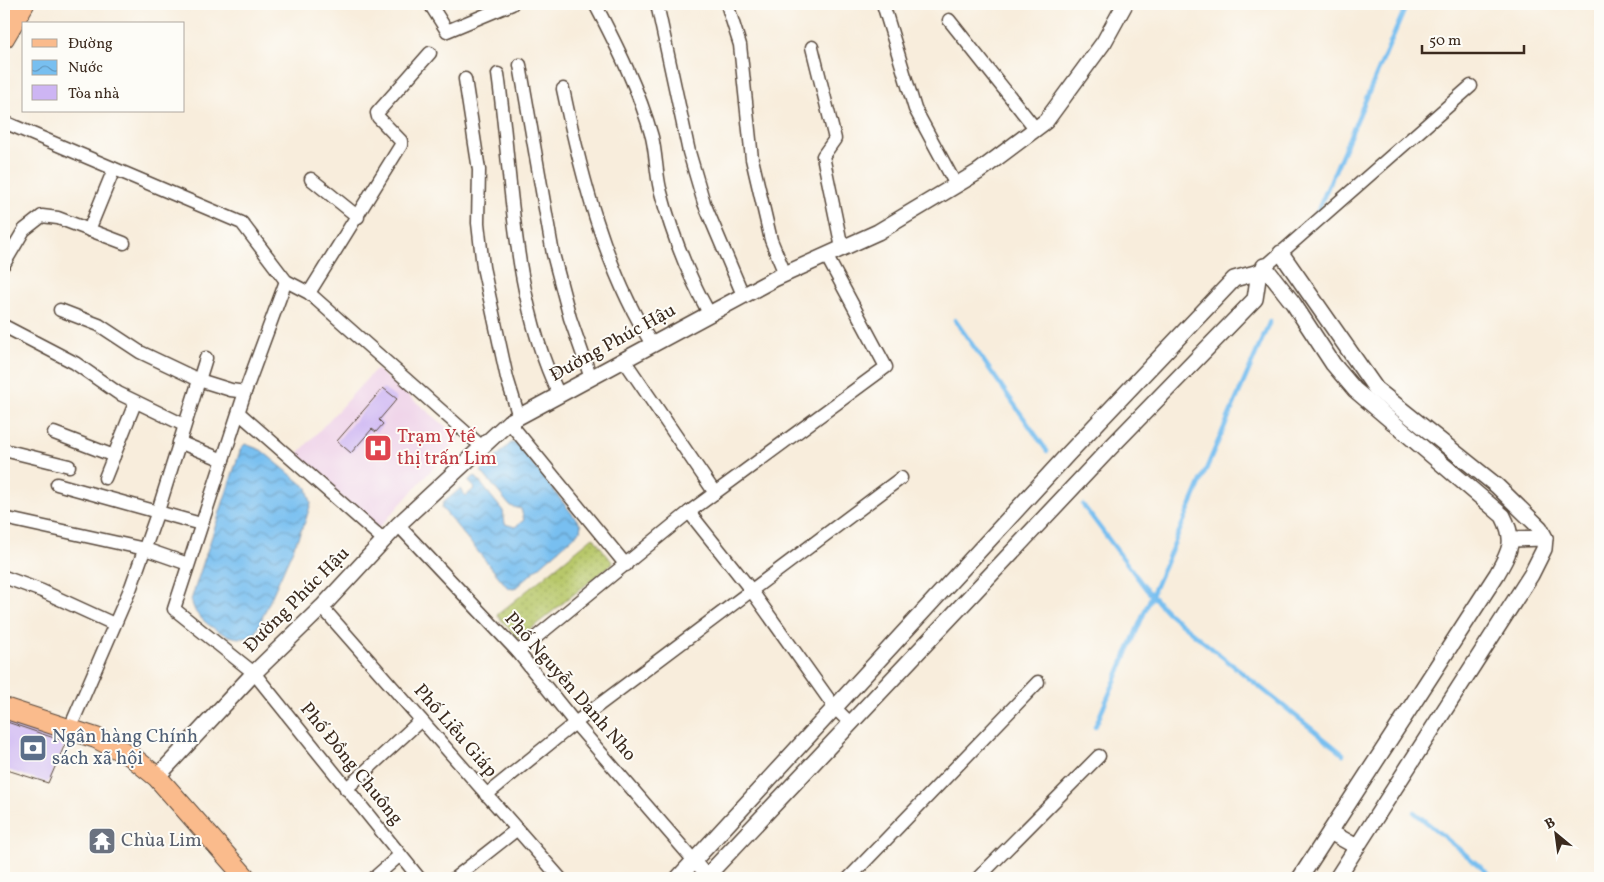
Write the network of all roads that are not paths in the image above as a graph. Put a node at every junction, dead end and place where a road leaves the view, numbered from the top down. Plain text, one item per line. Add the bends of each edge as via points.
1 (24, 4) edge
2 (430, 4) edge
3 (512, 4) edge
4 (595, 4) edge
5 (656, 4) edge
6 (727, 4) edge
7 (883, 4) edge
8 (1125, 4) edge
9 (949, 20) dead end
10 (4, 38) edge
11 (812, 47) dead end
12 (430, 53) dead end
13 (520, 65) dead end
14 (498, 74) dead end
15 (465, 79) dead end
16 (1470, 86) dead end
17 (564, 89) dead end
18 (380, 120) junction
19 (4, 122) edge
20 (1035, 128) junction
21 (377, 134) dead end
22 (114, 169) junction
23 (311, 179) dead end
24 (956, 185) junction
25 (358, 217) junction
26 (89, 230) junction
27 (124, 243) dead end
28 (842, 248) junction
29 (1281, 253) junction
30 (826, 255) junction
31 (4, 264) edge
32 (1262, 269) junction
33 (785, 274) junction
34 (286, 281) junction
35 (309, 293) junction
36 (744, 295) junction
37 (60, 310) dead end
38 (709, 313) junction
39 (4, 326) edge
40 (652, 344) junction
41 (206, 358) dead end
42 (624, 360) junction
43 (591, 378) junction
44 (199, 380) junction
45 (245, 392) junction
46 (559, 395) junction
47 (135, 402) junction
48 (239, 413) junction
49 (514, 419) junction
50 (184, 425) junction
51 (54, 433) dead end
52 (179, 442) junction
53 (481, 446) junction
54 (4, 450) edge
55 (114, 456) junction
56 (223, 460) junction
57 (69, 466) dead end
58 (105, 478) dead end
59 (901, 478) dead end
60 (57, 484) dead end
61 (715, 493) junction
62 (158, 511) junction
63 (689, 512) junction
64 (4, 518) edge
65 (201, 524) junction
66 (398, 525) junction
67 (1545, 538) junction
68 (1511, 539) junction
69 (384, 540) junction
70 (145, 549) junction
71 (188, 564) junction
72 (626, 565) junction
73 (956, 575) junction
74 (4, 577) edge
75 (751, 590) junction
76 (973, 592) junction
77 (322, 607) junction
78 (114, 624) junction
79 (518, 652) junction
80 (254, 673) junction
81 (1038, 682) dead end
82 (4, 708) edge
83 (835, 708) junction
84 (421, 720) junction
85 (575, 723) junction
86 (850, 723) junction
87 (69, 730) junction
88 (1099, 756) dead end
89 (157, 777) junction
90 (346, 789) junction
91 (486, 795) junction
92 (516, 830) junction
93 (1330, 832) junction
94 (1357, 847) junction
95 (400, 855) junction
96 (695, 860) junction
97 (246, 878) edge
98 (374, 878) edge
99 (419, 878) edge
100 (454, 878) edge
101 (560, 878) edge
102 (678, 878) edge
103 (707, 878) edge
104 (850, 878) edge
105 (978, 878) edge
106 (1300, 878) edge
107 (1337, 878) edge

1 - 10 main road
2 - 3 street via 447,30
4 - 38 street via 621,53 652,135 660,188 668,214 695,287
5 - 36 street via 689,152 704,203
6 - 33 street via 740,45 752,159 771,240
7 - 24 street via 915,109
8 - 20 street, Đường Phúc Hậu via 1104,42 1046,121
9 - 20 street
11 - 28 street via 834,139 823,156
12 - 18 street via 377,113
13 - 43 street via 553,254
14 - 46 street via 508,145 516,252 537,332
15 - 49 street via 479,170 478,223 483,266
16 - 29 street
17 - 40 street via 577,157 608,250 624,292
18 - 21 street
18 - 25 street via 401,145
19 - 22 street
20 - 24 street, Đường Phúc Hậu
22 - 26 street
22 - 34 street via 242,223
23 - 25 street
24 - 28 street, Đường Phúc Hậu via 878,232
25 - 35 street
26 - 27 street
26 - 31 street via 58,218 42,216 24,230
28 - 30 street, Đường Phúc Hậu
29 - 32 street
29 - 67 street via 1376,389 1498,486 1529,515
30 - 33 street, Đường Phúc Hậu
30 - 61 street via 886,367
32 - 68 street via 1293,303 1354,390 1503,516
32 - 73 street via 1234,279
32 - 76 street via 1255,299
33 - 36 street, Đường Phúc Hậu
34 - 35 street
34 - 45 street
35 - 53 street
36 - 38 street, Đường Phúc Hậu
37 - 44 street via 99,325 140,352
38 - 40 street, Đường Phúc Hậu
39 - 47 street via 75,362
40 - 42 street, Đường Phúc Hậu
41 - 44 street
42 - 43 street, Đường Phúc Hậu
42 - 61 street
43 - 46 street, Đường Phúc Hậu
44 - 45 street
44 - 50 street
45 - 48 street
46 - 49 street, Đường Phúc Hậu
47 - 50 street
47 - 55 street
48 - 56 street
48 - 69 street
49 - 53 street, Đường Phúc Hậu
49 - 72 street
50 - 52 street
51 - 55 street
52 - 56 street
52 - 62 street
53 - 66 street, Đường Phúc Hậu
54 - 57 street
55 - 58 street
56 - 65 street
59 - 75 street
60 - 62 street
61 - 63 street
62 - 65 street
62 - 70 street
63 - 72 street
63 - 75 street
64 - 70 street
65 - 71 street
66 - 69 street, Đường Phúc Hậu
66 - 79 street, Phố Nguyễn Danh Nho
67 - 68 street
67 - 94 street via 1542,554 1530,575
68 - 93 street via 1497,574
69 - 77 street, Đường Phúc Hậu
70 - 71 street
70 - 78 street
71 - 80 street, Phố Đồng Chuông via 174,610
72 - 79 street
73 - 76 street
73 - 83 street
74 - 78 street
75 - 83 street
75 - 85 street
76 - 86 street
77 - 80 street, Đường Phúc Hậu
77 - 84 street, Phố Liễu Giáp
78 - 87 street
79 - 85 street, Phố Nguyễn Danh Nho
80 - 89 street, Đường Phúc Hậu
80 - 90 street, Phố Đồng Chuông
81 - 104 street
82 - 87 main road
83 - 86 street
83 - 96 street
84 - 90 street
84 - 91 street, Phố Liễu Giáp
85 - 91 street
85 - 96 street, Phố Nguyễn Danh Nho
86 - 103 street
87 - 89 main road via 96,738 131,756
88 - 105 street
89 - 97 main road
90 - 95 street, Phố Đồng Chuông
91 - 92 street, Phố Liễu Giáp
92 - 100 street
92 - 101 street, Phố Liễu Giáp
93 - 94 street
93 - 106 street
94 - 107 street
95 - 98 street
95 - 99 street, Phố Đồng Chuông
96 - 102 street
96 - 103 street, Phố Nguyễn Danh Nho

